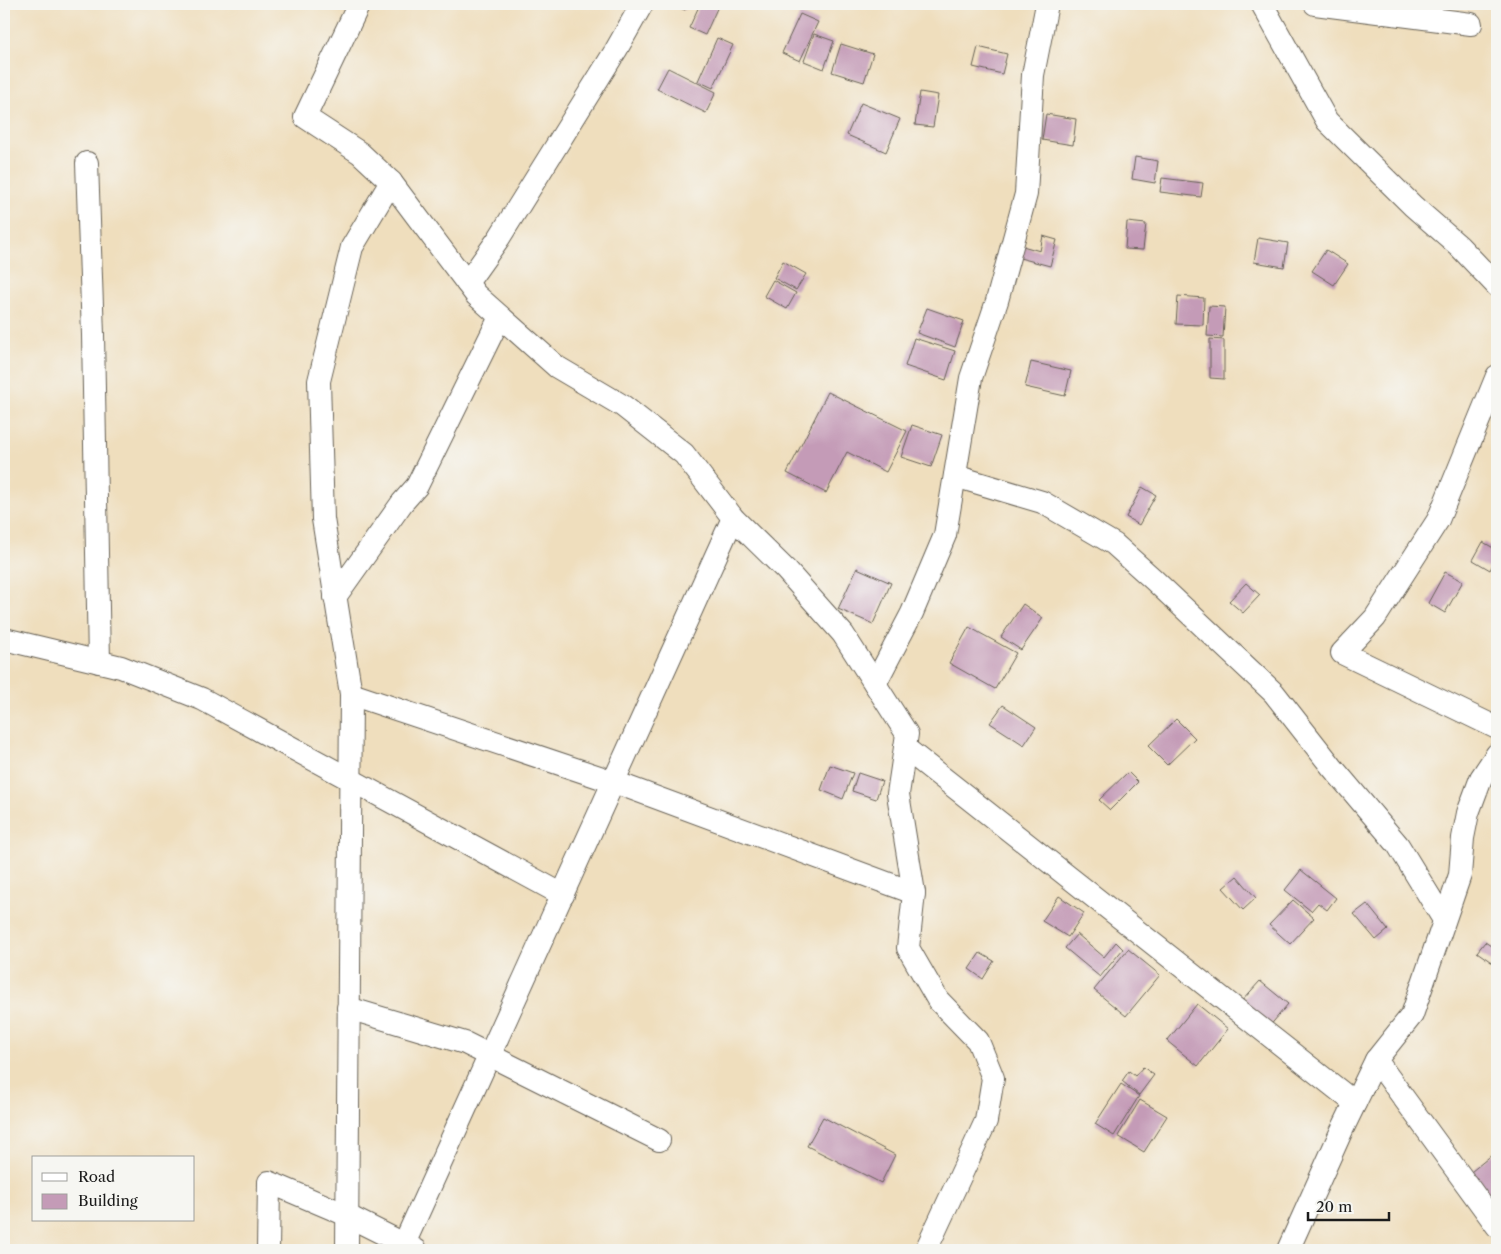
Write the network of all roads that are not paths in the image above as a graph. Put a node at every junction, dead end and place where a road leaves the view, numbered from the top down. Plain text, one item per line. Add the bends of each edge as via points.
1 (359, 4) edge
2 (642, 4) edge
3 (1047, 4) edge
4 (1262, 4) edge
5 (1315, 4) edge
6 (1471, 24) dead end
7 (87, 163) dead end
8 (391, 182) junction
9 (467, 283) junction
10 (1497, 286) edge
11 (500, 317) junction
12 (1497, 376) edge
13 (955, 476) junction
14 (733, 518) junction
15 (336, 596) junction
16 (4, 639) edge
17 (99, 662) junction
18 (875, 684) junction
19 (351, 694) junction
20 (1497, 728) edge
21 (905, 748) junction
22 (1497, 754) edge
23 (351, 780) junction
24 (614, 782) junction
25 (914, 892) junction
26 (563, 895) junction
27 (1444, 920) junction
28 (348, 1008) junction
29 (491, 1056) junction
30 (1376, 1060) junction
31 (1354, 1103) junction
32 (659, 1140) dead end
33 (347, 1216) junction
34 (1497, 1226) edge
35 (410, 1247) edge
36 (268, 1250) edge
37 (347, 1250) edge
38 (926, 1250) edge
39 (1288, 1250) edge

1 - 8 street via 305,117 360,153
2 - 9 street via 499,238
3 - 13 street via 1033,75 1026,194 997,301 971,378
4 - 10 street via 1327,121 1413,206 1460,246
5 - 6 street
7 - 17 street
8 - 9 street
8 - 15 street via 352,247 319,381 323,519
9 - 11 street via 476,296
11 - 14 street via 557,367 623,406 684,454
11 - 15 street via 417,486
12 - 20 street via 1438,520 1375,618 1342,653
13 - 18 street via 945,535 912,613
13 - 27 street via 1042,502 1114,544 1153,579 1274,693 1398,845
14 - 18 street via 786,570 843,634
14 - 24 street
15 - 19 street
16 - 17 street
17 - 23 street via 121,667 202,699
18 - 21 street via 907,734
19 - 23 street
19 - 24 street
21 - 25 street via 898,794
21 - 31 street
22 - 27 street via 1481,778 1468,813 1460,875
23 - 26 street
23 - 28 street
24 - 25 street
24 - 26 street
25 - 38 street via 908,948 938,1000 978,1041 993,1078 986,1121
26 - 29 street
27 - 30 street via 1412,1014
28 - 29 street via 465,1043
28 - 33 street
29 - 32 street
29 - 35 street
30 - 31 street
30 - 34 street
31 - 39 street
33 - 35 street
33 - 36 street via 269,1182
33 - 37 street

